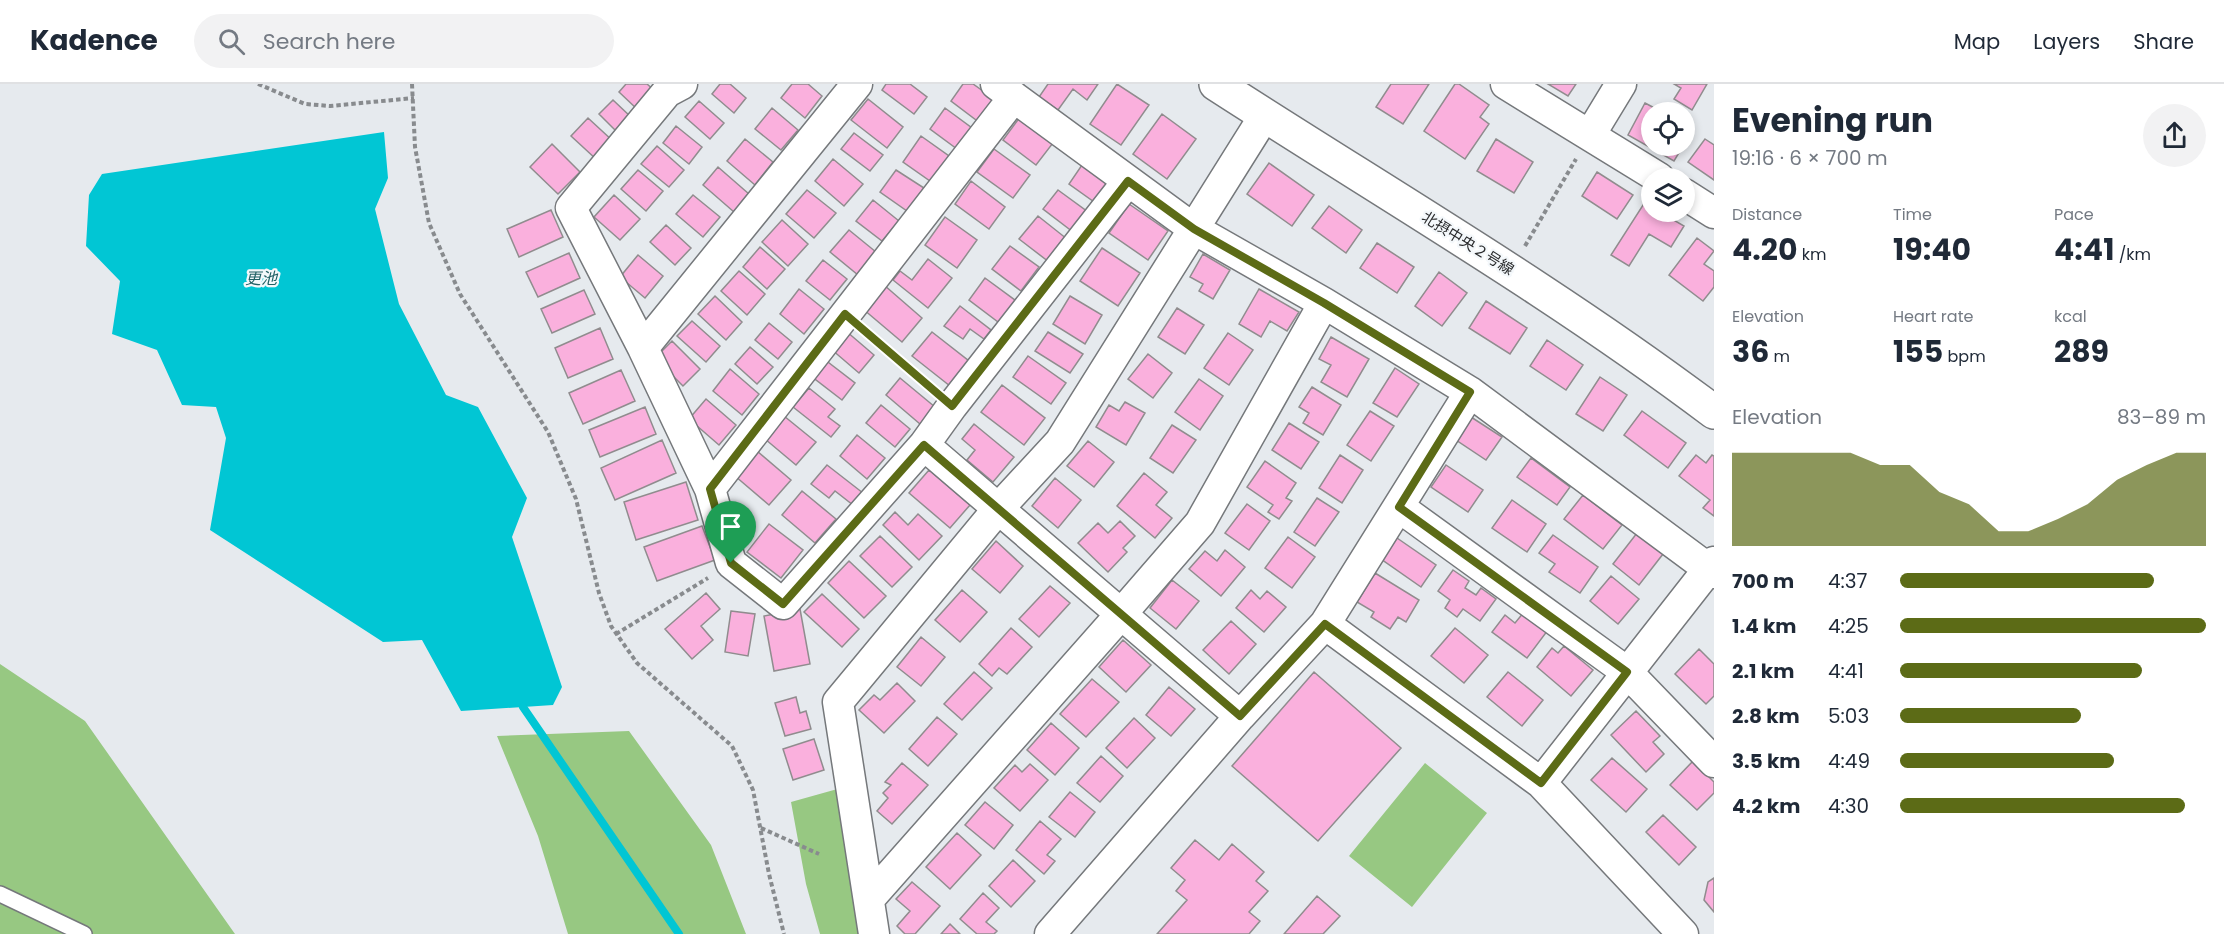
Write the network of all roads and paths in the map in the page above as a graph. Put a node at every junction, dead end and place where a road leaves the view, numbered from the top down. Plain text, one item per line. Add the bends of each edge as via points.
1 (258, 84) edge
2 (412, 84) edge
3 (682, 84) edge
4 (857, 84) edge
5 (1216, 84) edge
6 (1506, 84) edge
7 (1621, 84) edge
8 (1005, 90) edge
9 (414, 98) junction
10 (1265, 116) junction
11 (1590, 135) junction
12 (1643, 168) edge
13 (1128, 181) junction
14 (1695, 201) edge
15 (1714, 213) edge
16 (1194, 229) junction
17 (1512, 270) junction
18 (1324, 303) junction
19 (845, 314) junction
20 (643, 348) junction
21 (1470, 392) junction
22 (952, 406) junction
23 (1714, 412) edge
24 (924, 445) junction
25 (710, 489) junction
26 (1399, 507) junction
27 (998, 509) junction
28 (731, 563) junction
29 (1712, 567) edge
30 (1122, 613) junction
31 (1325, 624) junction
32 (616, 634) junction
33 (1627, 672) junction
34 (1240, 716) junction
35 (1714, 762) edge
36 (1541, 783) junction
37 (761, 828) junction
38 (819, 854) dead end
39 (0, 894) edge
40 (868, 899) junction
41 (84, 934) edge
42 (784, 934) edge
43 (874, 934) edge
44 (1050, 934) edge
45 (1683, 934) edge

1 - 9 path via 305,104 330,106
2 - 9 path
3 - 20 street via 667,92 571,208
4 - 20 street
5 - 10 street, 北摂中央２号線
6 - 11 street
7 - 11 street
8 - 13 street
8 - 19 street
9 - 32 path via 415,147 429,223 460,294 548,432 576,499 599,593
10 - 16 street
10 - 17 street, 北摂中央２号線
11 - 12 street
11 - 17 path
13 - 16 street
13 - 22 street
14 - 15 street
16 - 18 street
16 - 27 street via 1060,442
17 - 23 street, 北摂中央２号線
18 - 21 street
18 - 30 street via 1200,522
19 - 22 path
19 - 25 street
20 - 25 street
21 - 26 street
21 - 29 street
22 - 24 street
24 - 27 street
24 - 28 street via 783,604
25 - 28 street
26 - 31 street
26 - 33 street
27 - 30 street
27 - 40 street via 838,702
28 - 32 path
29 - 33 street
30 - 34 street
30 - 40 street
31 - 34 street
31 - 36 street
32 - 37 path via 637,663 732,746 753,790
33 - 35 street
33 - 36 street
34 - 44 street
36 - 45 street
37 - 38 path
37 - 42 path
39 - 41 lane
40 - 43 street

